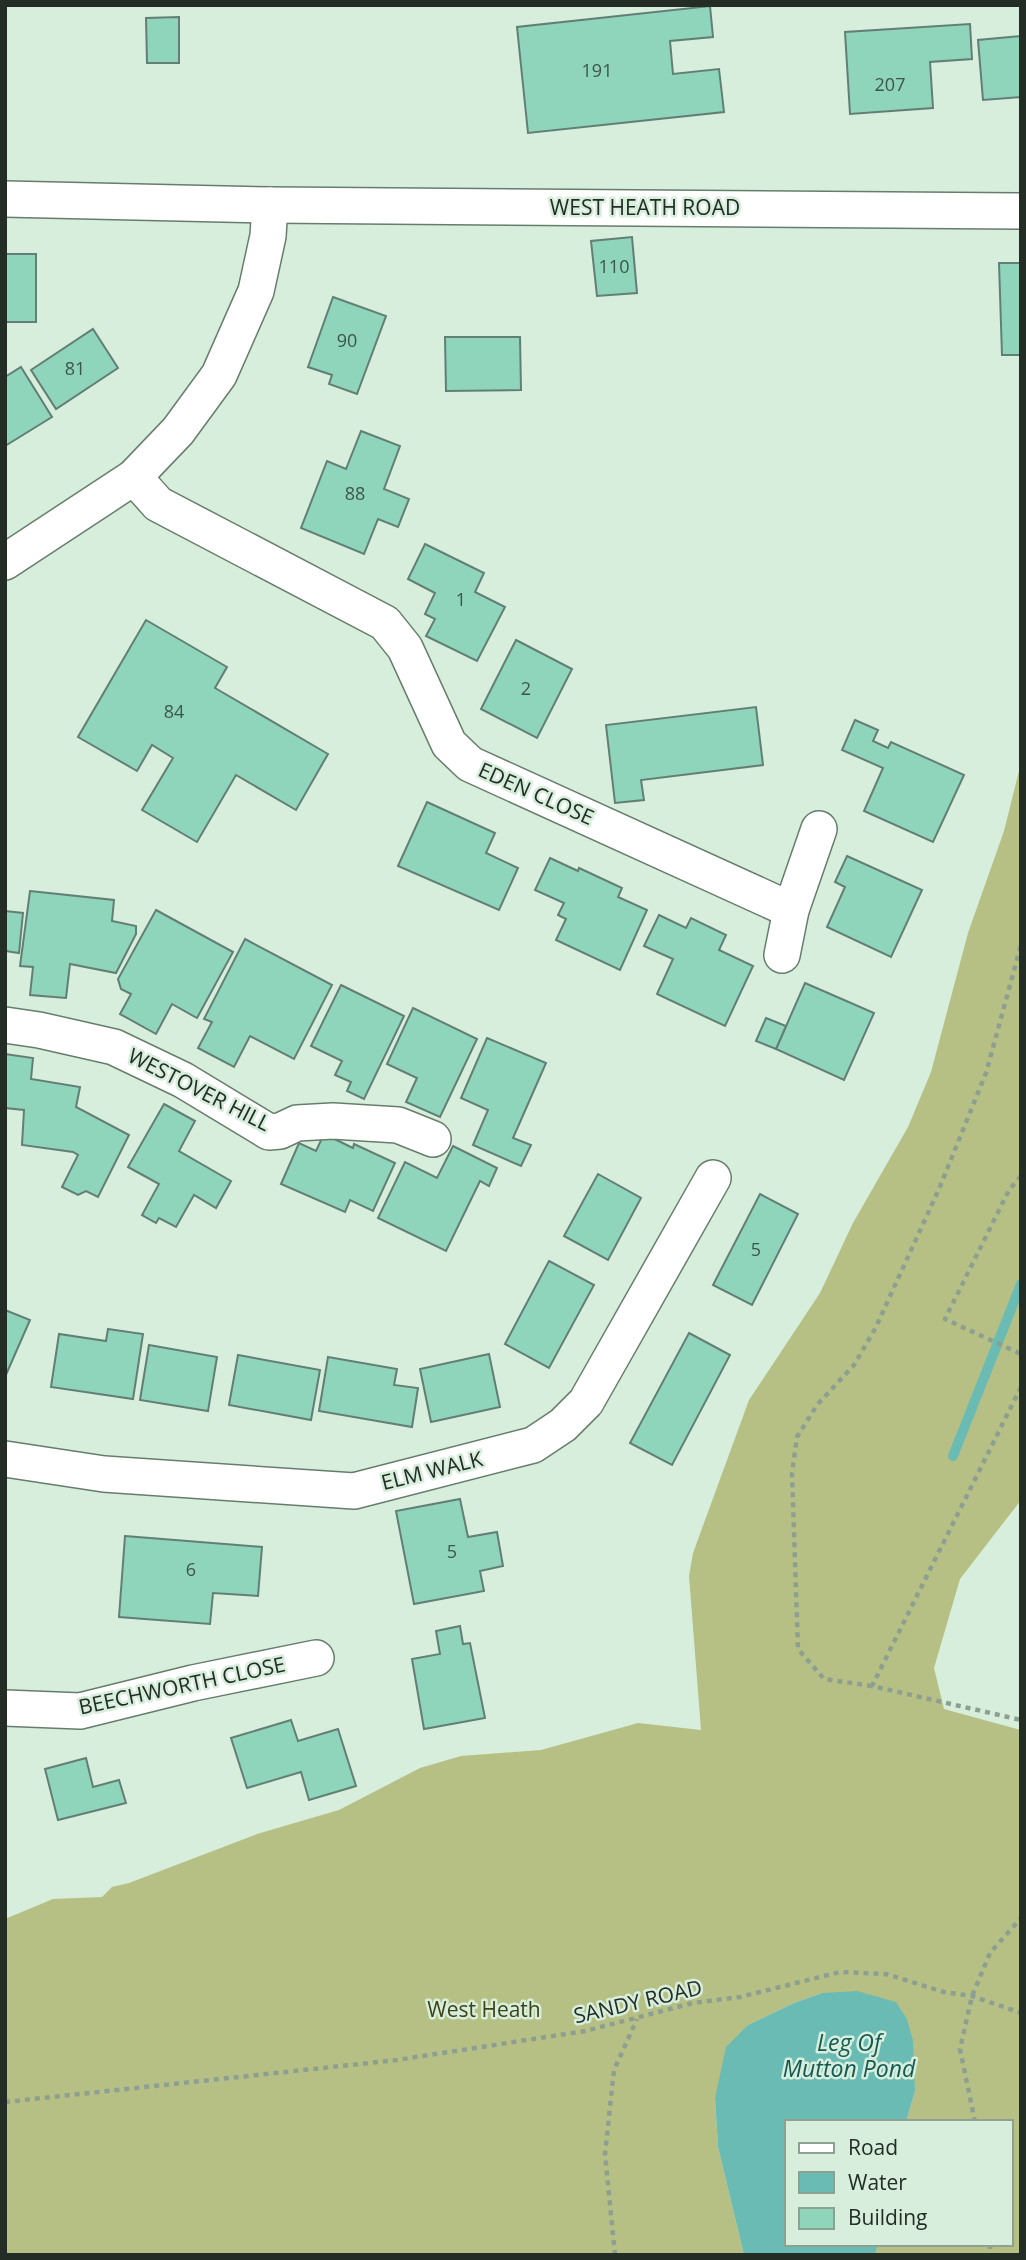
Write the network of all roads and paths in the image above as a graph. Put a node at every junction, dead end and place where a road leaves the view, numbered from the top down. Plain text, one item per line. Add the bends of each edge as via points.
1 (5, 199) edge
2 (270, 205) junction
3 (1021, 211) edge
4 (134, 477) junction
5 (5, 562) edge
6 (818, 829) dead end
7 (791, 910) junction
8 (1021, 945) edge
9 (782, 955) dead end
10 (5, 1025) edge
11 (433, 1139) dead end
12 (1021, 1176) edge
13 (713, 1178) dead end
14 (1021, 1354) edge
15 (1021, 1387) edge
16 (5, 1459) edge
17 (316, 1658) dead end
18 (872, 1686) junction
19 (5, 1708) edge
20 (1021, 1720) edge
21 (1021, 1919) edge
22 (972, 1996) junction
23 (1021, 2013) edge
24 (638, 2018) junction
25 (5, 2102) edge
26 (975, 2120) edge
27 (615, 2255) edge

1 - 2 street, WEST HEATH ROAD
2 - 3 street, WEST HEATH ROAD
2 - 4 street via 257,291 219,375 178,431
4 - 5 street
4 - 7 street, EDEN CLOSE via 158,504 385,623 405,648 449,744 470,764
6 - 7 street
7 - 9 street
8 - 18 path via 986,1073 886,1306 854,1365 817,1405 797,1437 792,1473 798,1649 824,1679
10 - 11 street, WESTOVER HILL via 114,1046 183,1080 269,1132 297,1123 333,1121 398,1125
12 - 14 path via 1009,1190 944,1319
13 - 16 street, ELM WALK via 586,1402 533,1445 354,1491 104,1474
15 - 18 path
17 - 19 street, BEECHWORTH CLOSE via 80,1711
18 - 20 path
21 - 22 path via 990,1953
22 - 23 path, SANDY ROAD
22 - 24 path, SANDY ROAD via 886,1974 841,1972
22 - 26 path via 960,2049
24 - 25 path, SANDY ROAD via 585,2031 397,2060
24 - 27 path via 614,2070 605,2154

